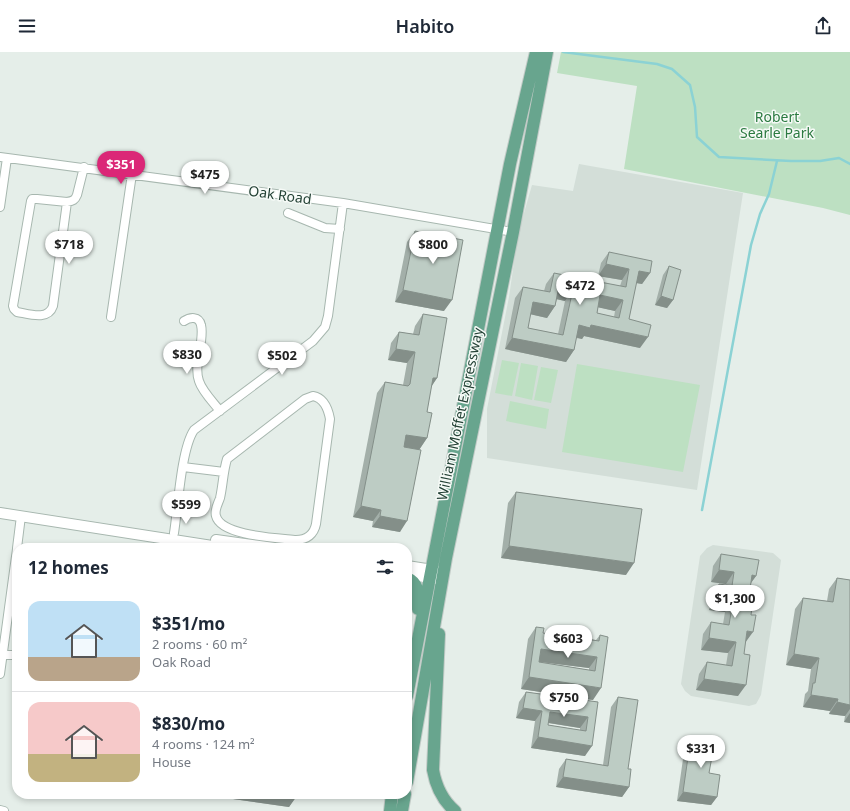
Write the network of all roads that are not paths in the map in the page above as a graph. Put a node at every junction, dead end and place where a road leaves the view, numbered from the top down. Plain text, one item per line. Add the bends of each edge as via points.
1 (536, 52) edge
2 (547, 52) edge
3 (538, 72) junction
4 (4, 157) edge
5 (84, 167) junction
6 (132, 174) junction
7 (68, 202) junction
8 (343, 203) junction
9 (0, 207) edge
10 (288, 213) dead end
11 (340, 229) junction
12 (498, 229) junction
13 (512, 232) junction
14 (111, 317) dead end
15 (184, 322) dead end
16 (220, 411) junction
17 (183, 467) junction
18 (224, 472) junction
19 (0, 513) edge
20 (21, 516) junction
21 (100, 528) junction
22 (174, 534) junction
23 (18, 543) edge
24 (191, 543) edge
25 (238, 543) edge
26 (412, 567) edge
27 (412, 574) edge
28 (437, 574) junction
29 (412, 580) edge
30 (12, 581) edge
31 (436, 618) junction
32 (420, 626) junction
33 (1, 655) edge
34 (12, 655) edge
35 (412, 669) edge
36 (0, 674) edge
37 (412, 754) edge
38 (391, 799) edge
39 (404, 799) edge
40 (0, 810) edge
41 (4, 811) edge
42 (390, 811) edge
43 (402, 811) edge
44 (455, 811) edge

1 - 3 main road, William Moffet Expressway
2 - 3 main road, William Moffet Expressway
3 - 12 main road, William Moffet Expressway via 510,164
3 - 13 main road, William Moffet Expressway
4 - 5 street, Oak Road
4 - 9 street
5 - 6 street, Oak Road
5 - 7 street via 75,199
6 - 8 street, Oak Road
6 - 14 street
7 - 7 street via 37,199 31,201 13,306 18,312 42,315 51,312
8 - 11 street
8 - 12 street, Oak Road
10 - 11 street via 325,228
11 - 16 street via 328,316 322,332
12 - 13 street, Oak Road
12 - 28 main road, William Moffet Expressway
13 - 28 main road, William Moffet Expressway
15 - 16 street via 194,318 201,323 197,375 202,388
16 - 17 street via 198,426 192,434 187,444
17 - 18 street
17 - 22 street
18 - 18 street via 216,511 216,517 221,524 244,533 296,540 308,537 315,528 330,419 328,409 317,397 305,399 227,458
19 - 20 street
20 - 21 street
20 - 23 street
21 - 22 street via 108,526
21 - 24 street
22 - 25 street
26 - 28 street
27 - 28 street
28 - 31 main road, William Moffet Expressway
28 - 32 main road
29 - 32 main road via 416,585
30 - 33 street
31 - 37 main road, William Moffet Expressway
31 - 44 main road via 439,630 433,770 441,794
32 - 35 main road
33 - 34 street
33 - 36 street
38 - 42 main road
39 - 43 main road
40 - 41 street

